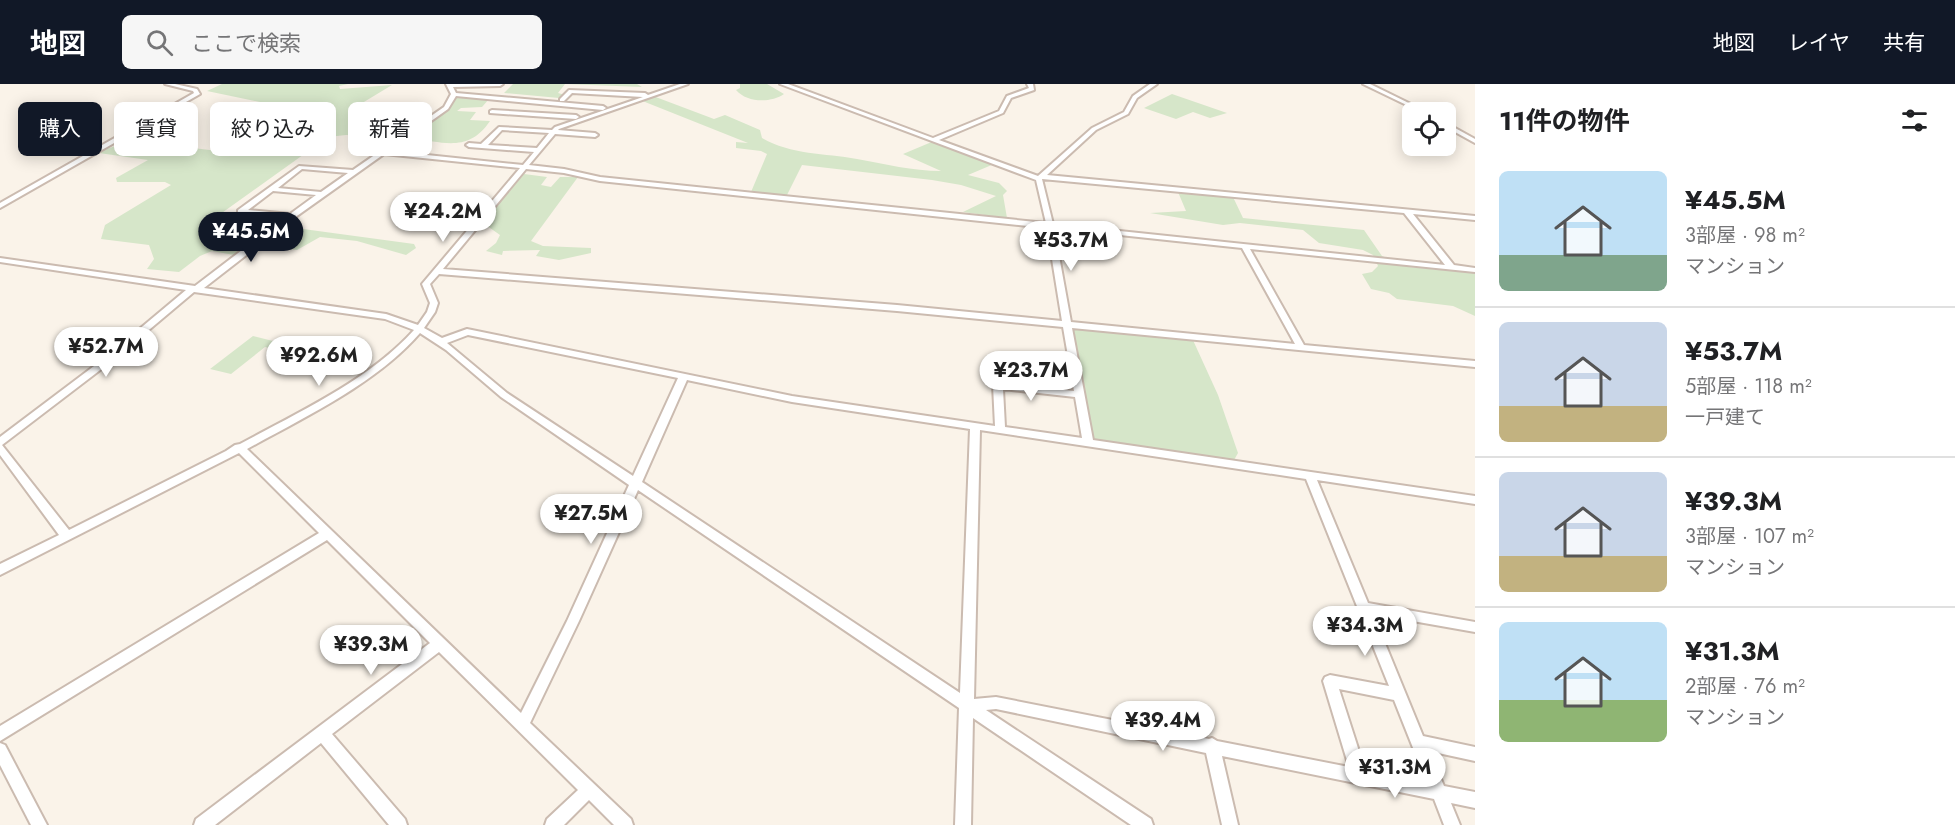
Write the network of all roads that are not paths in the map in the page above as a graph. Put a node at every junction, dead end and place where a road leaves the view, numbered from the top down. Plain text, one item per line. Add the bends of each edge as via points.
1 (168, 84) edge
2 (449, 84) edge
3 (500, 84) edge
4 (686, 84) edge
5 (783, 84) edge
6 (1030, 84) edge
7 (1154, 84) edge
8 (1366, 84) edge
9 (454, 94) junction
10 (650, 95) junction
11 (1403, 102) edge
12 (625, 104) junction
13 (610, 109) junction
14 (492, 112) dead end
15 (432, 118) edge
16 (583, 118) junction
17 (1456, 131) edge
18 (554, 132) junction
19 (595, 135) dead end
20 (933, 140) junction
21 (1475, 141) edge
22 (469, 145) dead end
23 (483, 146) junction
24 (538, 150) junction
25 (379, 156) edge
26 (412, 156) edge
27 (523, 168) junction
28 (355, 172) junction
29 (1040, 178) junction
30 (270, 189) junction
31 (324, 194) junction
32 (0, 207) edge
33 (1407, 212) junction
34 (291, 216) junction
35 (1475, 218) edge
36 (1050, 225) junction
37 (1244, 245) junction
38 (0, 260) edge
39 (1452, 268) junction
40 (1475, 270) edge
41 (436, 271) junction
42 (194, 290) junction
43 (1066, 323) junction
44 (420, 326) junction
45 (441, 340) junction
46 (409, 341) junction
47 (1301, 347) junction
48 (1475, 364) edge
49 (684, 376) junction
50 (1078, 394) junction
51 (975, 425) junction
52 (1000, 429) junction
53 (0, 442) edge
54 (1088, 443) junction
55 (239, 447) junction
56 (0, 448) edge
57 (1310, 476) junction
58 (635, 483) junction
59 (1475, 500) edge
60 (327, 534) junction
61 (66, 535) junction
62 (0, 570) edge
63 (1362, 607) junction
64 (1475, 627) edge
65 (440, 644) junction
66 (1397, 694) junction
67 (968, 706) junction
68 (522, 725) junction
69 (322, 733) junction
70 (0, 734) edge
71 (1418, 742) junction
72 (1212, 746) junction
73 (0, 750) edge
74 (1475, 753) edge
75 (1359, 774) junction
76 (590, 789) junction
77 (1438, 791) junction
78 (1475, 800) edge
79 (39, 825) edge
80 (202, 825) edge
81 (399, 825) edge
82 (553, 825) edge
83 (626, 825) edge
84 (963, 825) edge
85 (1145, 825) edge
86 (1230, 825) edge
87 (1452, 825) edge

1 - 32 street via 198,94
2 - 3 street
2 - 9 street
4 - 10 street
5 - 20 street
6 - 20 street via 1032,89 1009,97 1001,112
7 - 29 street via 1135,97 1126,113 1094,129
8 - 11 street
9 - 13 street
9 - 15 street via 446,108
10 - 12 street
10 - 12 street via 571,91 562,100
12 - 13 street
13 - 16 street
14 - 16 street
16 - 18 street
17 - 21 street
18 - 19 street
18 - 23 street via 501,128
18 - 24 street
20 - 29 street
22 - 23 street
23 - 24 street
24 - 27 street
25 - 28 street
26 - 27 street
27 - 36 street
27 - 41 street
28 - 30 street via 301,167
28 - 31 street
29 - 33 street
29 - 36 street
30 - 31 street
30 - 34 street via 241,212
31 - 34 street
33 - 35 street
33 - 39 street
34 - 42 street
36 - 37 street
36 - 43 street
37 - 39 street
37 - 47 street
38 - 42 street
39 - 40 street
41 - 43 street
41 - 44 street via 426,284 433,310
42 - 44 street via 386,316
42 - 53 street
43 - 47 street
43 - 50 street
44 - 45 street
44 - 46 street
45 - 46 street
45 - 49 street via 467,332
45 - 58 street via 504,395
46 - 55 street via 364,378
47 - 48 street
49 - 51 street via 792,399
49 - 58 street
50 - 52 street via 998,385
50 - 54 street
51 - 52 street
51 - 67 street
52 - 54 street
54 - 57 street
55 - 60 street
55 - 61 street
56 - 61 street
57 - 59 street
57 - 63 street
58 - 67 street
58 - 68 street
60 - 65 street
60 - 70 street
61 - 62 street
63 - 64 street
63 - 66 street
65 - 68 street
65 - 69 street
66 - 71 street
66 - 75 street via 1330,681
67 - 72 street via 996,703
67 - 84 street
67 - 85 street
68 - 76 street
69 - 80 street
69 - 81 street
71 - 74 street
71 - 77 street
72 - 75 street
72 - 86 street
73 - 79 street
75 - 77 street
76 - 82 street
76 - 83 street
77 - 78 street
77 - 87 street

